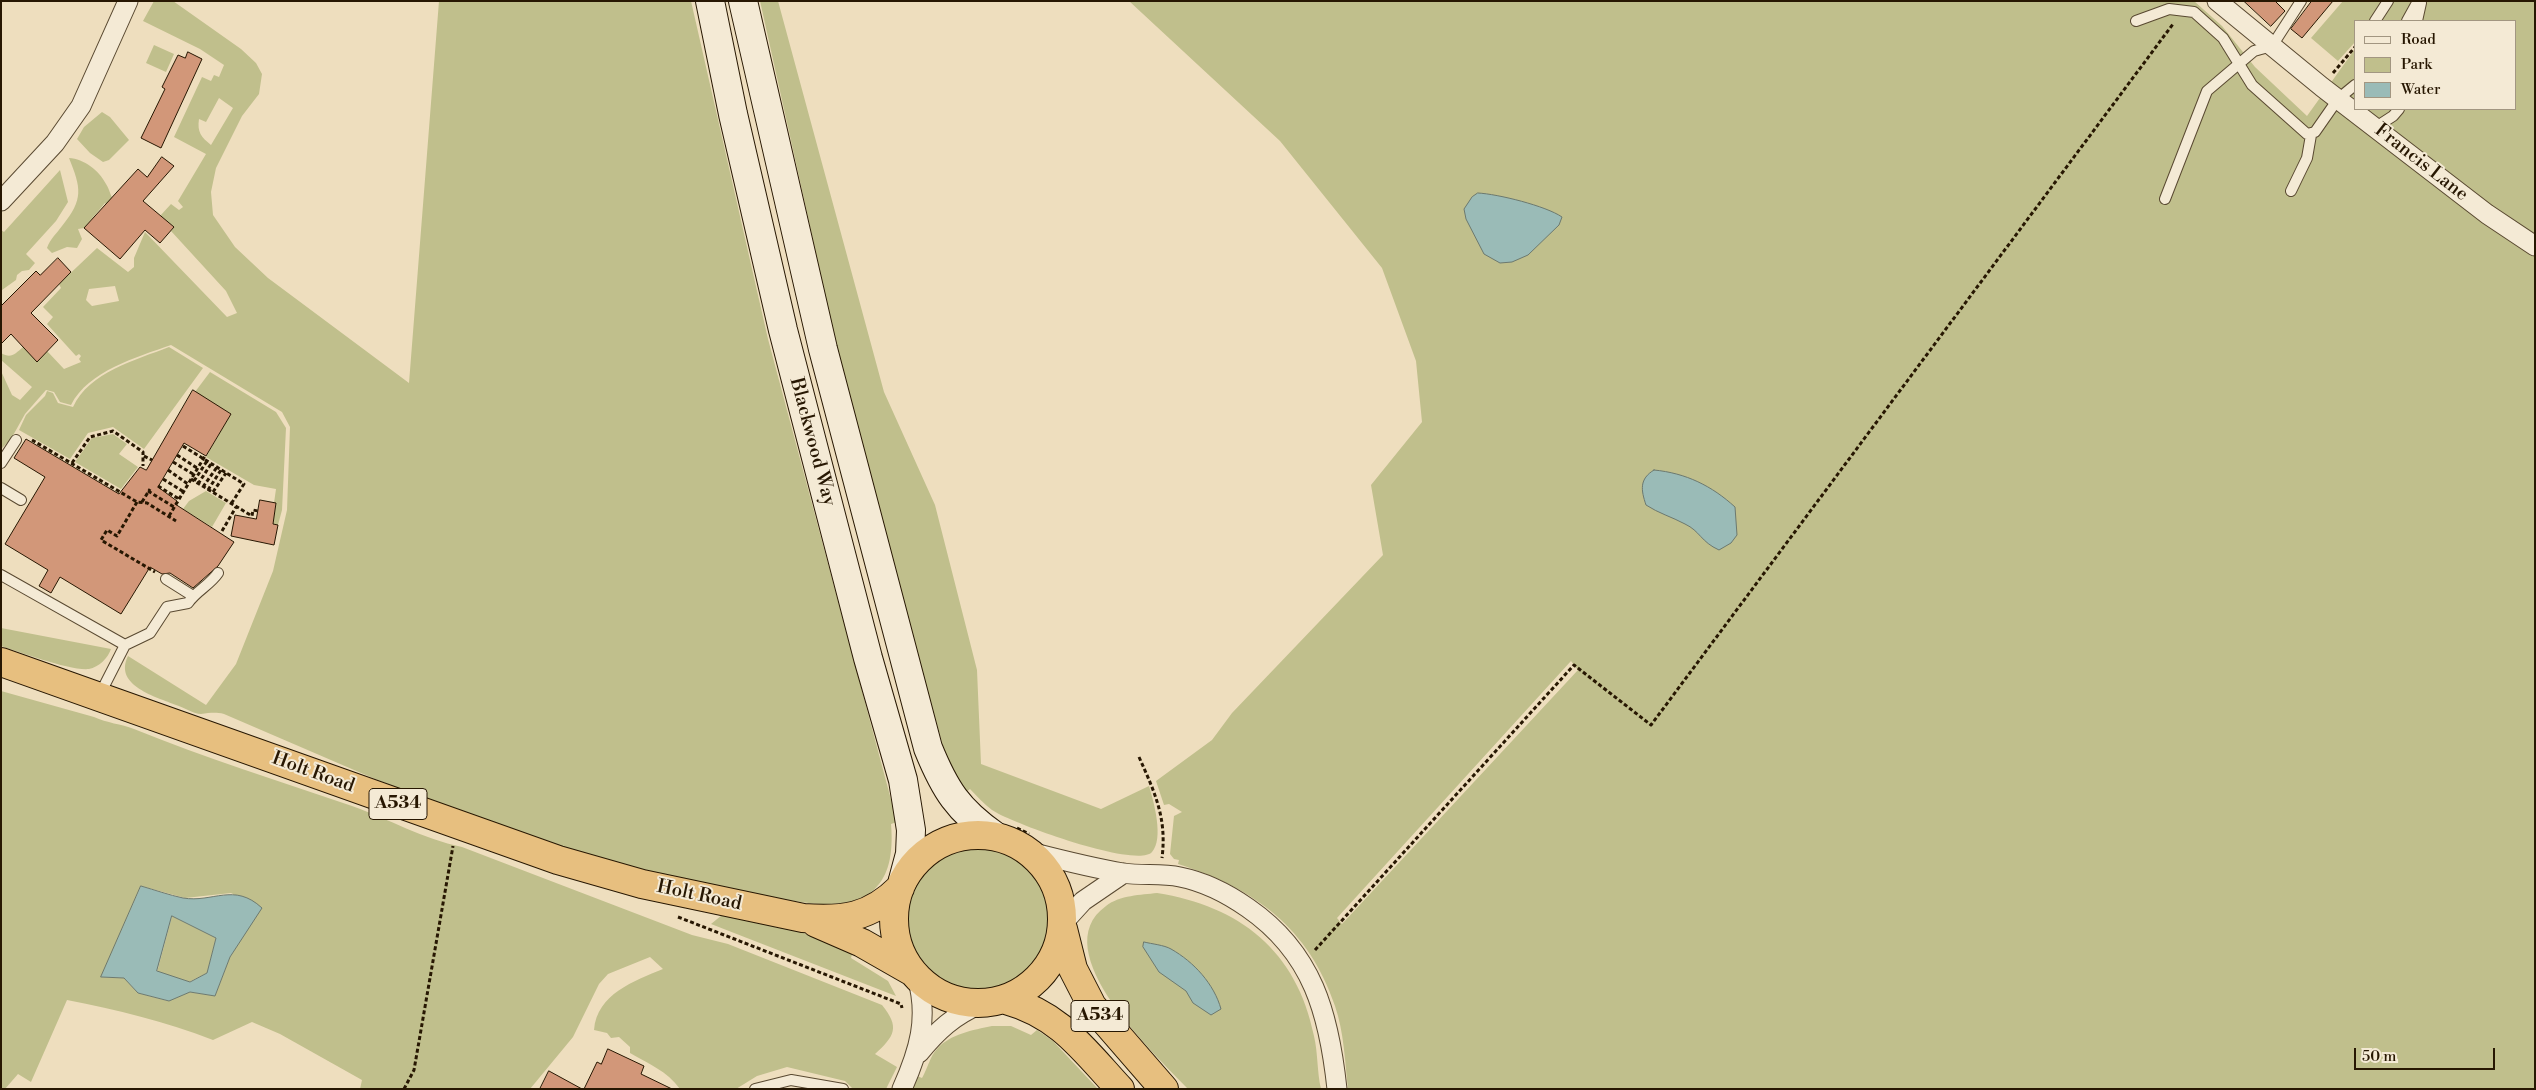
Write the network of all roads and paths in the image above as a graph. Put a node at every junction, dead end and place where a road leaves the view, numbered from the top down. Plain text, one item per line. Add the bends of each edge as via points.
1 (128, 1) edge
2 (710, 1) edge
3 (743, 1) edge
4 (2217, 1) edge
5 (2301, 1) edge
6 (2388, 1) edge
7 (2420, 1) edge
8 (2181, 10) junction
9 (2376, 20) edge
10 (2408, 20) edge
11 (2417, 20) edge
12 (2136, 21) dead end
13 (2272, 46) junction
14 (2354, 48) edge
15 (2238, 64) junction
16 (2354, 86) edge
17 (2322, 87) junction
18 (2338, 99) junction
19 (2398, 110) edge
20 (2376, 127) junction
21 (2311, 135) junction
22 (2291, 191) dead end
23 (2165, 199) dead end
24 (1, 201) edge
25 (2535, 246) edge
26 (16, 440) dead end
27 (32, 440) dead end
28 (183, 446) dead end
29 (177, 455) dead end
30 (144, 456) junction
31 (205, 458) junction
32 (152, 460) dead end
33 (173, 462) dead end
34 (1, 463) edge
35 (72, 463) junction
36 (212, 464) junction
37 (143, 466) dead end
38 (216, 467) junction
39 (197, 468) junction
40 (168, 470) dead end
41 (221, 470) junction
42 (226, 473) junction
43 (193, 474) junction
44 (163, 479) dead end
45 (192, 480) junction
46 (188, 484) junction
47 (198, 484) junction
48 (158, 486) dead end
49 (203, 487) junction
50 (1, 488) edge
51 (208, 490) junction
52 (184, 492) junction
53 (213, 492) junction
54 (179, 499) junction
55 (21, 500) dead end
56 (140, 502) junction
57 (232, 504) junction
58 (174, 507) junction
59 (236, 507) junction
60 (258, 510) dead end
61 (169, 516) junction
62 (176, 521) dead end
63 (222, 531) dead end
64 (149, 568) dead end
65 (218, 573) dead end
66 (1, 575) edge
67 (166, 579) dead end
68 (193, 596) junction
69 (125, 645) junction
70 (1, 662) edge
71 (99, 696) junction
72 (1139, 758) dead end
73 (456, 825) junction
74 (995, 836) junction
75 (1030, 852) junction
76 (1124, 873) junction
77 (1160, 874) junction
78 (901, 884) junction
79 (674, 915) dead end
80 (803, 918) junction
81 (1063, 925) junction
82 (1303, 963) junction
83 (914, 974) junction
84 (993, 1002) junction
85 (903, 1012) dead end
86 (916, 1056) junction
87 (404, 1089) edge
88 (755, 1089) edge
89 (843, 1089) edge
90 (902, 1089) edge
91 (1120, 1089) edge
92 (1164, 1089) edge
93 (1337, 1089) edge

1 - 24 street via 81,106 55,143
2 - 78 street, Blackwood Way via 783,330 903,780 911,830 910,854
3 - 74 street, Blackwood Way via 823,350 928,748 951,797
4 - 13 street, Francis Lane
5 - 13 lane
6 - 9 lane
7 - 10 lane
7 - 11 lane
8 - 12 lane via 2169,9
8 - 15 lane via 2194,12 2223,38
8 - 82 path via 2182,13 1651,725 1574,665
13 - 15 lane via 2254,51
13 - 17 street, Francis Lane
14 - 17 path
15 - 21 lane via 2252,84 2301,131
15 - 23 lane via 2207,91
16 - 18 lane
17 - 18 street, Francis Lane
18 - 20 street, Francis Lane
18 - 21 lane
19 - 20 lane
20 - 25 street, Francis Lane via 2487,214
21 - 22 lane via 2307,158
26 - 34 lane
27 - 35 path
28 - 31 path
29 - 39 path
30 - 32 path
30 - 35 path via 113,430 90,436
30 - 37 path
31 - 36 path
31 - 39 path
31 - 45 path
33 - 43 path
35 - 56 path
36 - 38 path
36 - 47 path
38 - 41 path
38 - 49 path
39 - 43 path
40 - 46 path
41 - 42 path
41 - 51 path
42 - 53 path
42 - 57 path via 244,484
43 - 45 path
44 - 52 path
45 - 46 path
45 - 47 path
46 - 52 path
47 - 49 path
48 - 54 path
49 - 51 path
50 - 55 lane
51 - 53 path
52 - 54 path
53 - 57 path
54 - 58 path
56 - 58 path via 149,490
56 - 61 path
56 - 64 path via 117,536 107,530 101,540
57 - 59 path
58 - 61 path
59 - 60 path via 252,516 253,510
59 - 63 path
61 - 62 path
65 - 68 lane via 210,584
66 - 69 lane
67 - 68 lane
68 - 69 lane via 188,604 168,607 150,633
69 - 71 lane
70 - 71 highway, Holt Road / A534
71 - 73 highway, Holt Road / A534
72 - 77 path via 1160,806 1165,837
73 - 80 highway, Holt Road / A534 via 610,876
73 - 87 path via 414,1070
74 - 75 highway
74 - 78 highway via 970,835 947,840 916,862
75 - 76 street
75 - 81 highway via 1050,874 1058,890
76 - 77 street
76 - 81 street via 1082,900
77 - 82 street via 1206,885 1232,897 1269,923
78 - 80 highway, Holt Road / A534 via 883,903 857,916 832,920
78 - 83 highway via 894,918 896,939
79 - 85 path via 902,1004
80 - 83 highway, Holt Road / A534 via 862,943
81 - 84 highway via 1058,951 1045,972 1028,989
81 - 92 highway, A534 via 1073,969 1092,1006
82 - 93 street via 1323,1007
83 - 84 highway via 932,990 954,1001
83 - 86 street via 921,993 924,1018
84 - 86 street via 954,1017
84 - 91 highway, A534 via 1037,1011 1053,1020
86 - 90 street
88 - 89 lane via 791,1080

